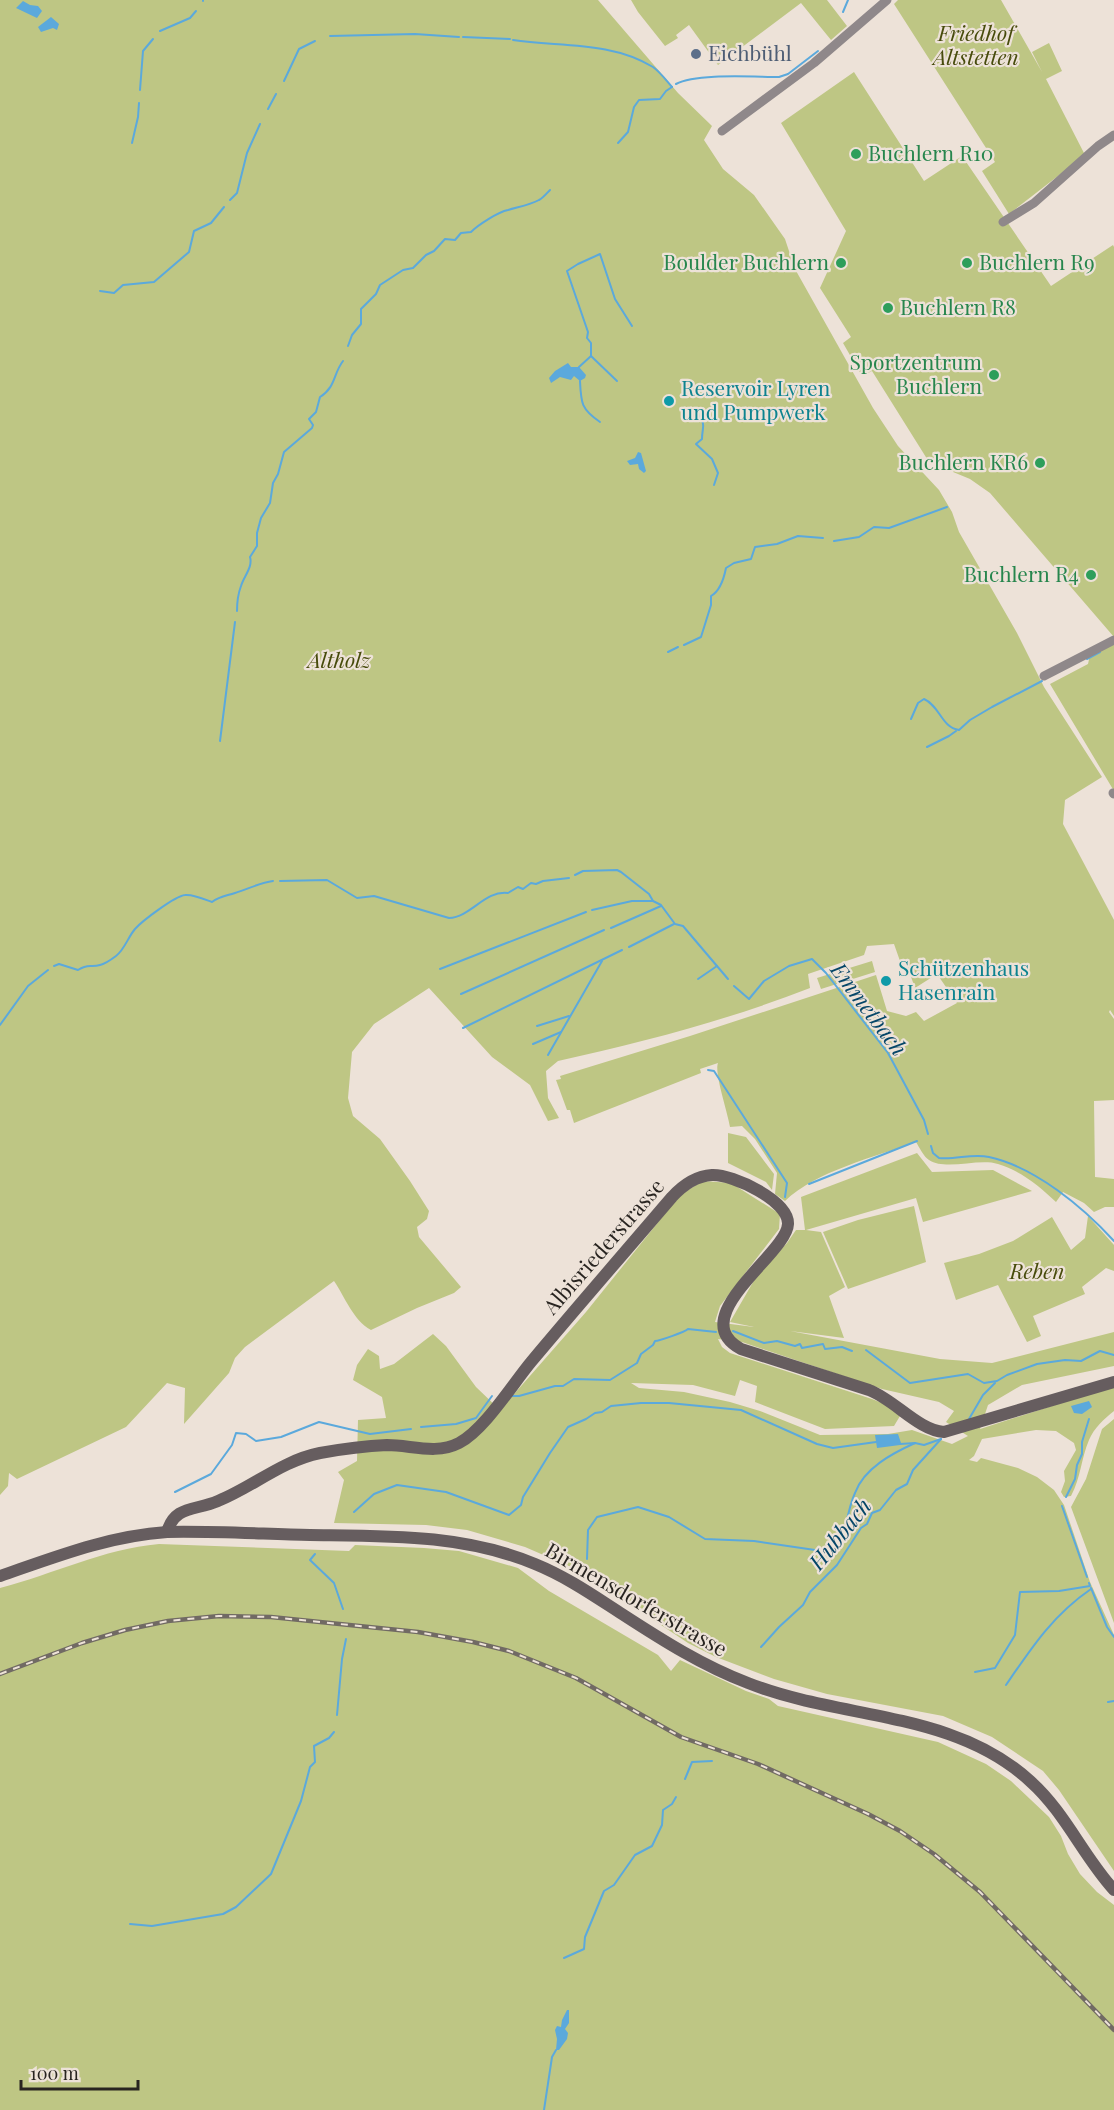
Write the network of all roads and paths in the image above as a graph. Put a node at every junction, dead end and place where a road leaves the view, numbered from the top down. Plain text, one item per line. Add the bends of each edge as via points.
1 (887, 0) edge
2 (722, 131) dead end
3 (1114, 135) edge
4 (1002, 222) dead end
5 (1114, 640) edge
6 (1044, 676) dead end
7 (1114, 1382) edge
8 (167, 1532) junction
9 (0, 1576) edge
10 (1114, 1890) edge

1 - 2 street via 822,57
3 - 4 street via 1034,203
5 - 6 street
7 - 8 main road, Albisriederstrasse via 950,1432 939,1432 884,1396 741,1349 725,1334 726,1314 748,1278 784,1236 787,1218 776,1203 745,1183 724,1176 707,1176 692,1181 672,1197 462,1442 442,1449 379,1445 299,1458 234,1494 177,1514
8 - 9 main road, Birmensdorferstrasse via 106,1540
8 - 10 main road, Birmensdorferstrasse via 430,1538 469,1543 535,1564 585,1590 676,1649 747,1683 781,1695 941,1730 991,1752 1028,1779 1052,1803

